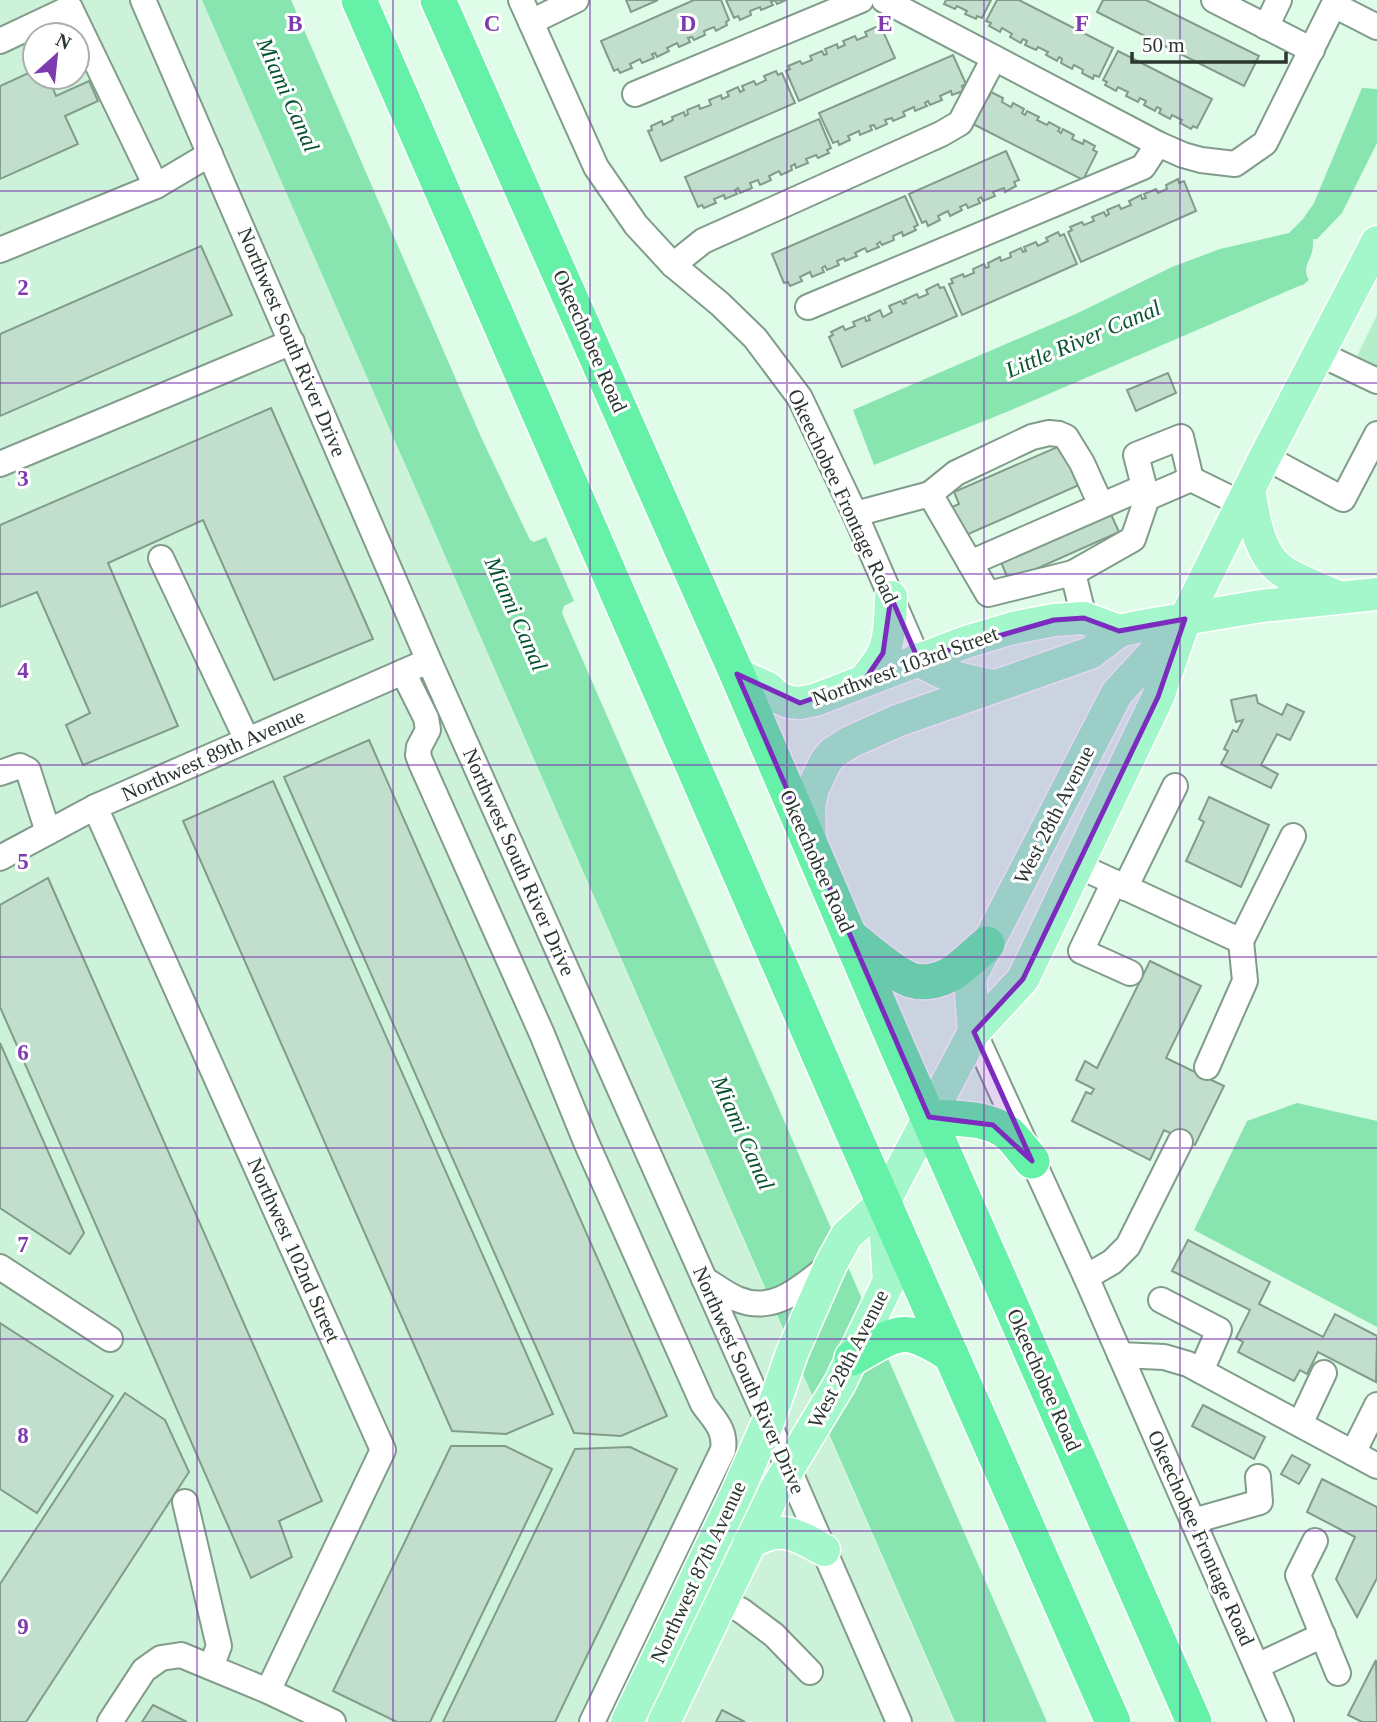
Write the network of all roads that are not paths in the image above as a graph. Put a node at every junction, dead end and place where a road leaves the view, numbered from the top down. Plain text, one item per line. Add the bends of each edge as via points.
1 (143, 0) edge
2 (359, 0) edge
3 (438, 0) edge
4 (576, 0) edge
5 (861, 0) edge
6 (884, 0) edge
7 (1213, 0) edge
8 (1279, 0) edge
9 (1335, 3) edge
10 (526, 11) edge
11 (1266, 27) junction
12 (1377, 27) edge
13 (0, 41) edge
14 (1312, 50) junction
15 (994, 58) junction
16 (635, 94) dead end
17 (1158, 144) junction
18 (210, 154) junction
19 (156, 186) junction
20 (1377, 242) edge
21 (0, 250) edge
22 (673, 265) junction
23 (808, 307) dead end
24 (292, 342) junction
25 (1318, 353) junction
26 (1377, 381) edge
27 (1377, 434) edge
28 (1265, 457) junction
29 (0, 464) edge
30 (1191, 479) junction
31 (1145, 492) junction
32 (930, 494) junction
33 (1245, 496) junction
34 (1101, 505) junction
35 (855, 514) junction
36 (162, 558) dead end
37 (970, 563) junction
38 (1073, 573) junction
39 (1377, 594) edge
40 (891, 597) junction
41 (1340, 597) junction
42 (1084, 618) junction
43 (1185, 619) junction
44 (1119, 631) junction
45 (918, 659) junction
46 (429, 661) junction
47 (1056, 664) junction
48 (403, 672) junction
49 (737, 674) junction
50 (864, 681) junction
51 (995, 686) junction
52 (1107, 711) junction
53 (247, 740) junction
54 (1087, 752) junction
55 (0, 774) edge
56 (1175, 786) dead end
57 (95, 807) junction
58 (48, 832) junction
59 (1293, 836) dead end
60 (810, 847) junction
61 (0, 858) edge
62 (1077, 865) junction
63 (1119, 885) junction
64 (849, 936) junction
65 (1241, 941) junction
66 (987, 944) junction
67 (1130, 973) dead end
68 (974, 1032) junction
69 (1207, 1068) dead end
70 (929, 1117) junction
71 (1180, 1142) dead end
72 (1032, 1161) junction
73 (884, 1202) junction
74 (831, 1264) junction
75 (0, 1267) edge
76 (1086, 1277) junction
77 (704, 1279) junction
78 (1161, 1300) dead end
79 (881, 1325) junction
80 (110, 1339) dead end
81 (951, 1355) junction
82 (1121, 1355) junction
83 (852, 1358) joint
84 (1201, 1371) junction
85 (1324, 1373) dead end
86 (1377, 1405) edge
87 (768, 1422) junction
88 (1300, 1424) junction
89 (1353, 1453) junction
90 (1377, 1466) edge
91 (789, 1470) junction
92 (1258, 1477) dead end
93 (185, 1502) dead end
94 (1193, 1521) junction
95 (1315, 1541) dead end
96 (749, 1543) junction
97 (824, 1550) junction
98 (722, 1601) junction
99 (1322, 1635) junction
100 (1257, 1666) junction
101 (211, 1667) junction
102 (810, 1672) dead end
103 (1338, 1673) dead end
104 (268, 1691) junction
105 (110, 1722) edge
106 (333, 1722) edge
107 (592, 1722) edge
108 (627, 1722) edge
109 (664, 1722) edge
110 (899, 1722) edge
111 (1113, 1722) edge
112 (1194, 1722) edge
113 (1281, 1722) edge

1 - 18 street, Northwest South River Drive
2 - 73 highway
3 - 49 highway, Okeechobee Road
4 - 10 street
5 - 16 street
6 - 15 street
7 - 11 street
8 - 11 street
9 - 12 street
9 - 14 street
10 - 22 street, Okeechobee Frontage Road via 596,167 636,225
11 - 14 street
13 - 19 street via 70,8
14 - 17 street via 1265,143 1235,164 1202,160
15 - 17 street
15 - 22 street via 960,123 703,241
17 - 23 street via 1143,167
18 - 19 street
18 - 24 street, Northwest South River Drive
19 - 21 street
20 - 25 main road, West 28th Avenue
22 - 35 street, Okeechobee Frontage Road via 755,338 785,375
24 - 29 street
24 - 46 street, Northwest South River Drive
25 - 26 street
25 - 28 main road, West 28th Avenue
27 - 28 street via 1343,499
28 - 33 main road, West 28th Avenue
30 - 31 street
30 - 31 street via 1181,437 1136,455
30 - 33 street
31 - 34 street
31 - 38 street via 1133,539
32 - 34 street via 990,456 1049,433 1066,438
32 - 35 street
32 - 37 street
33 - 41 main road via 1270,559 1283,572
33 - 43 main road, West 28th Avenue
34 - 37 street
35 - 40 street, Okeechobee Frontage Road
36 - 53 street
37 - 38 street via 988,594
38 - 42 street
39 - 41 main road
40 - 45 street, Okeechobee Frontage Road
40 - 50 main road via 888,638
41 - 43 main road
42 - 44 main road, Northwest 103rd Street
42 - 45 main road, Northwest 103rd Street via 1013,628
43 - 44 main road
43 - 52 main road, West 28th Avenue via 1117,693
43 - 62 main road, West 28th Avenue via 1157,697
44 - 47 main road via 1090,653
45 - 50 main road, Northwest 103rd Street
45 - 51 main road via 959,680
46 - 48 street, Northwest 89th Avenue
46 - 77 street, Northwest South River Drive
47 - 51 main road
47 - 52 main road via 1092,672 1105,691
48 - 53 street, Northwest 89th Avenue
48 - 107 street via 426,718 428,730 418,755 421,763 703,1404 724,1439 723,1450
49 - 50 main road, Northwest 103rd Street via 789,702 800,703
49 - 60 highway, Okeechobee Road
51 - 60 main road via 897,721 833,753 813,788
52 - 54 main road, West 28th Avenue
53 - 57 street, Northwest 89th Avenue
54 - 62 main road via 1067,824 1069,853
54 - 66 main road, West 28th Avenue
55 - 58 street via 20,766 28,770
56 - 63 street
57 - 58 street, Northwest 89th Avenue
57 - 104 street, Northwest 102nd Street via 383,1450
58 - 61 street, Northwest 89th Avenue
59 - 65 street
60 - 64 highway, Okeechobee Road
62 - 63 street
62 - 68 main road, West 28th Avenue via 1023,979
63 - 65 street
63 - 67 street via 1081,951
64 - 66 highway via 898,973 925,981 950,975
64 - 70 highway, Okeechobee Road
65 - 69 street via 1245,981
66 - 68 main road, West 28th Avenue via 970,978
68 - 70 main road, West 28th Avenue
68 - 72 street, Okeechobee Frontage Road
70 - 72 highway via 993,1125 1011,1136
70 - 73 main road, West 28th Avenue
70 - 112 highway, Okeechobee Road
71 - 76 street via 1128,1246
72 - 76 street, Okeechobee Frontage Road
73 - 74 main road, West 28th Avenue via 847,1236
73 - 79 main road, West 28th Avenue via 888,1282
73 - 81 highway
74 - 77 street via 791,1295 768,1304 741,1301
74 - 87 main road, West 28th Avenue
75 - 80 street
76 - 82 street, Okeechobee Frontage Road
77 - 87 street, Northwest South River Drive
78 - 84 street via 1219,1330
79 - 81 highway via 930,1341
79 - 83 highway
81 - 111 highway
82 - 84 street via 1164,1357
82 - 94 street, Okeechobee Frontage Road
83 - 91 main road, West 28th Avenue
84 - 88 street
85 - 88 street
86 - 89 street
87 - 91 street, Northwest South River Drive
87 - 108 main road, Northwest 87th Avenue
88 - 89 street
89 - 90 street
91 - 96 main road, Northwest 87th Avenue
91 - 97 street, Northwest South River Drive
92 - 94 street via 1261,1502
93 - 101 street via 219,1646
94 - 100 street, Okeechobee Frontage Road
95 - 99 street via 1298,1574
96 - 97 main road via 787,1532
96 - 98 main road, Northwest 87th Avenue
97 - 110 street, Northwest South River Drive
98 - 102 street via 775,1634
98 - 109 main road, Northwest 87th Avenue
99 - 100 street
99 - 103 street
100 - 113 street, Okeechobee Frontage Road
101 - 104 street
101 - 105 street via 181,1655 161,1658 144,1670
104 - 106 street

